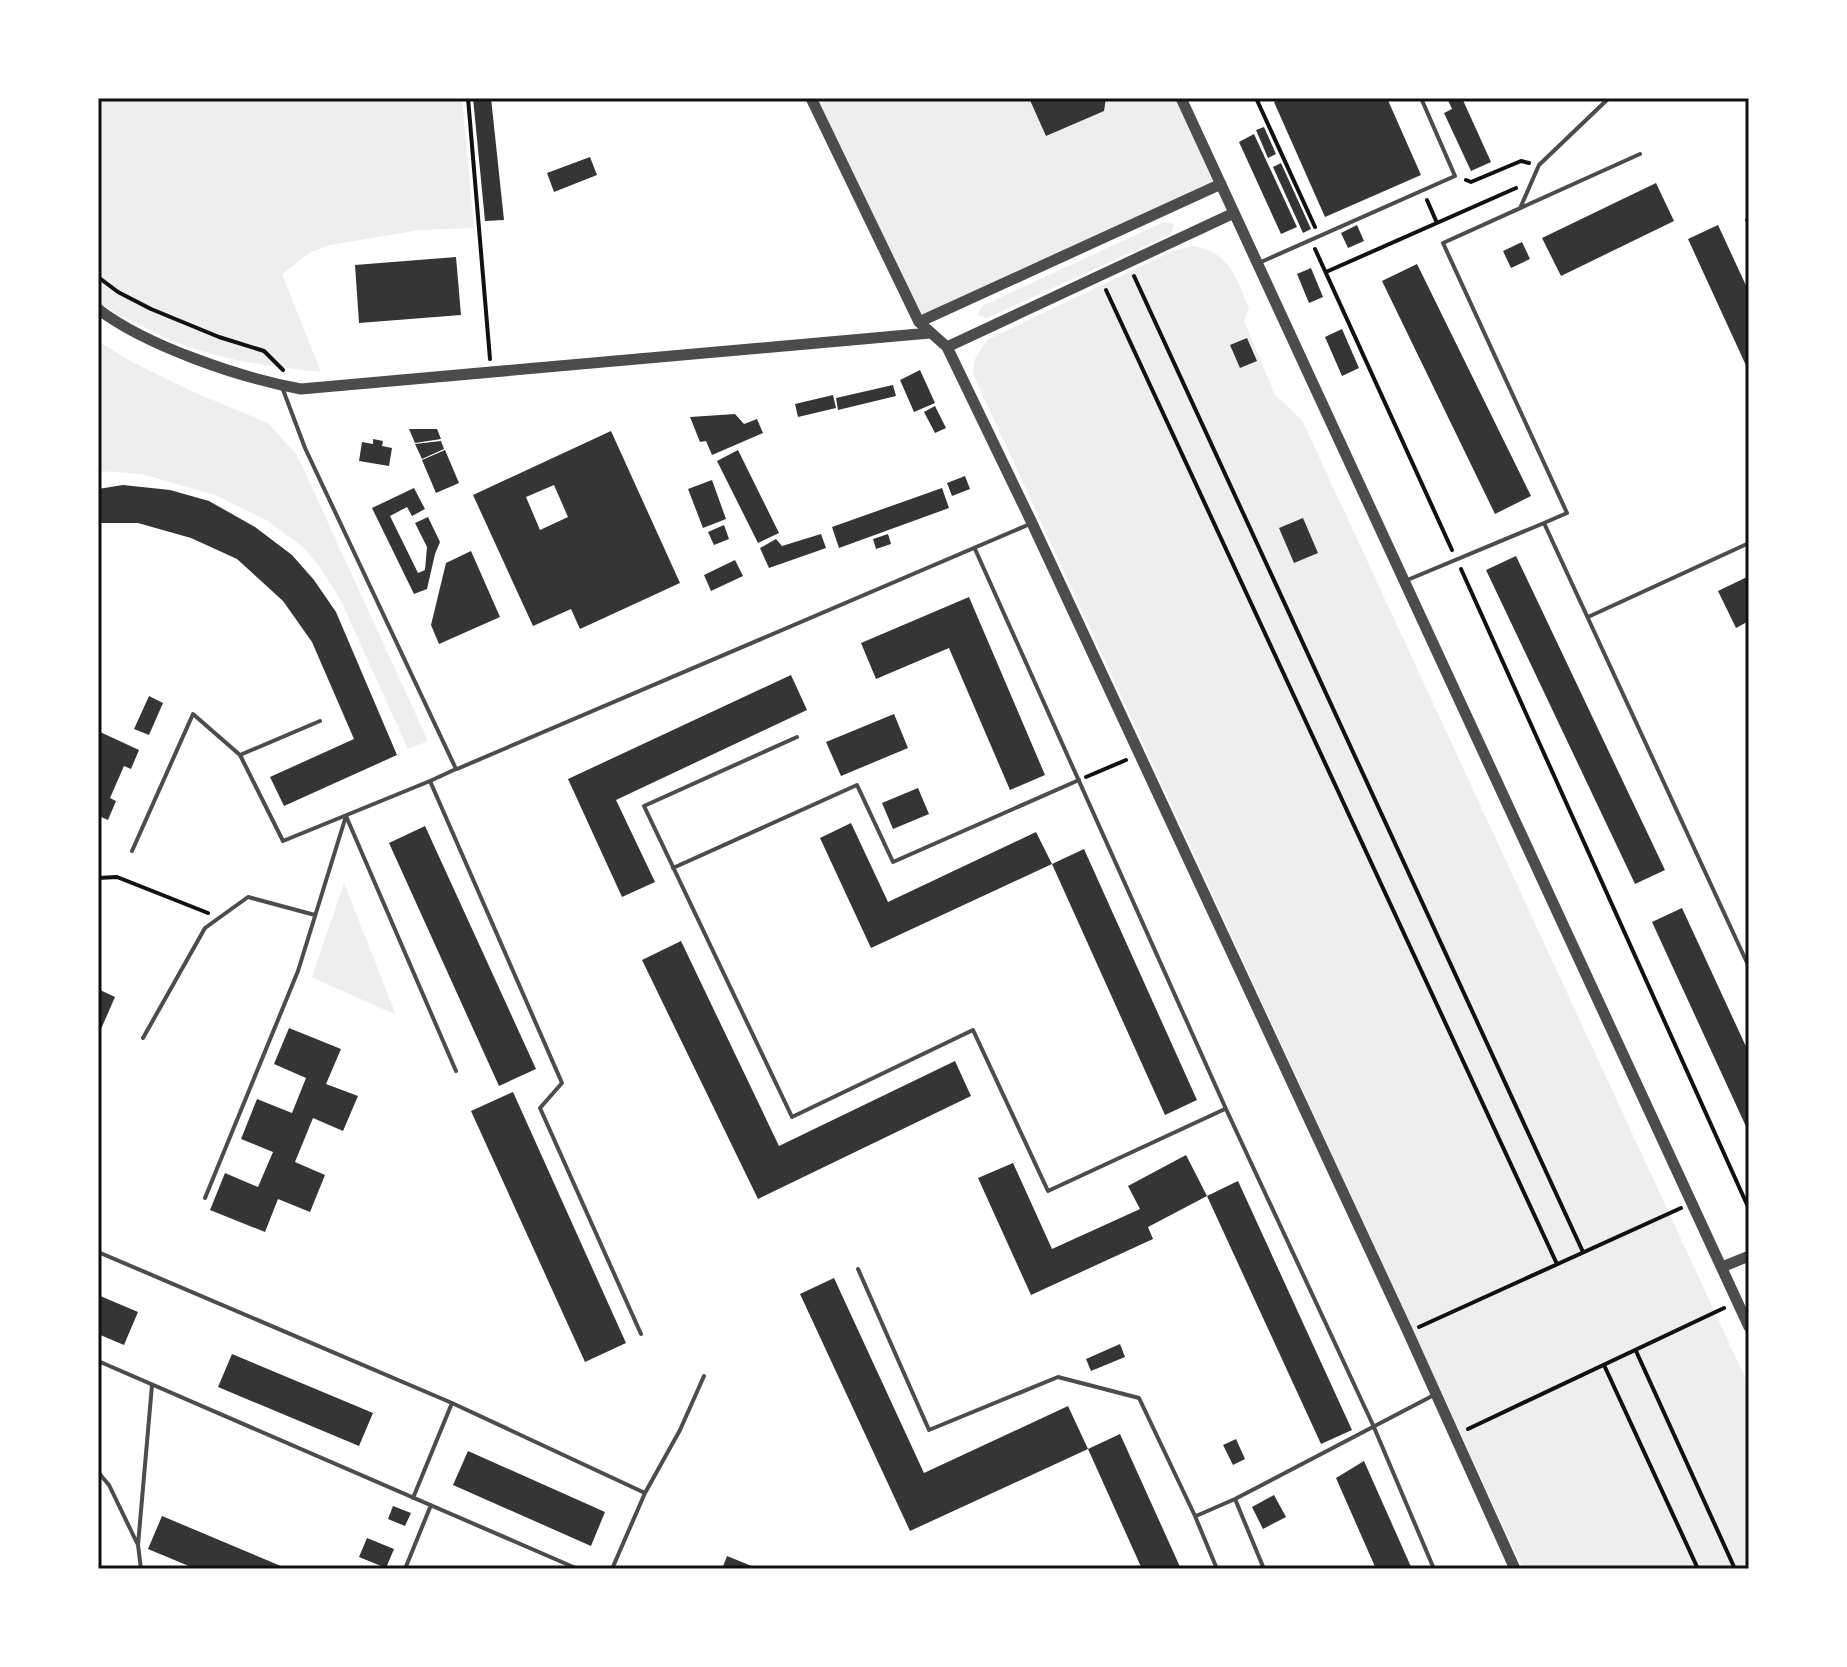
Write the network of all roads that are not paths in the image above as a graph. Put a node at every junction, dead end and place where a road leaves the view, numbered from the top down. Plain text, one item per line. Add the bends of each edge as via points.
1 (811, 98) edge
2 (1181, 98) edge
3 (1421, 98) edge
4 (1609, 98) edge
5 (1640, 154) dead end
6 (1221, 184) junction
7 (1520, 208) junction
8 (1234, 213) junction
9 (1257, 264) junction
10 (98, 309) edge
11 (919, 322) junction
12 (930, 333) junction
13 (947, 347) junction
14 (281, 385) junction
15 (1032, 523) junction
16 (1544, 523) junction
17 (1749, 543) edge
18 (975, 549) junction
19 (1403, 582) junction
20 (1588, 617) junction
21 (320, 721) dead end
22 (797, 737) dead end
23 (240, 755) junction
24 (456, 769) junction
25 (1079, 780) junction
26 (430, 781) junction
27 (346, 816) junction
28 (132, 851) dead end
29 (673, 868) junction
30 (315, 915) junction
31 (1749, 967) edge
32 (143, 1038) dead end
33 (456, 1071) dead end
34 (1226, 1109) junction
35 (205, 1198) dead end
36 (98, 1252) edge
37 (1749, 1256) edge
38 (1722, 1267) junction
39 (858, 1269) dead end
40 (1749, 1327) edge
41 (641, 1334) dead end
42 (98, 1361) edge
43 (704, 1376) dead end
44 (152, 1385) junction
45 (1436, 1394) junction
46 (452, 1403) junction
47 (1373, 1425) junction
48 (98, 1472) edge
49 (645, 1493) junction
50 (413, 1498) junction
51 (1235, 1499) junction
52 (431, 1505) junction
53 (1195, 1516) junction
54 (138, 1545) junction
55 (141, 1569) edge
56 (405, 1569) edge
57 (578, 1569) edge
58 (612, 1569) edge
59 (1217, 1569) edge
60 (1264, 1569) edge
61 (1434, 1569) edge
62 (1515, 1569) edge

1 - 11 street
2 - 6 street
3 - 9 lane via 1455,176
4 - 7 lane via 1539,165
5 - 7 lane
6 - 8 street
6 - 11 street
7 - 16 lane via 1443,243 1567,513
8 - 9 street
8 - 13 street
9 - 19 street
10 - 14 street via 162,345
11 - 12 street
12 - 13 street
12 - 14 street via 491,374 301,389
13 - 15 street
14 - 24 lane via 305,448
15 - 18 lane
15 - 45 street
16 - 19 lane
16 - 20 lane
17 - 20 lane
18 - 24 lane
18 - 25 lane
19 - 38 street
20 - 31 lane
21 - 23 lane
22 - 29 lane via 644,806
23 - 27 lane via 283,841
23 - 28 lane via 193,714
24 - 26 lane
25 - 29 lane via 893,862 857,785
25 - 34 lane
26 - 27 lane
26 - 41 lane via 562,1083 540,1108
27 - 30 lane
27 - 33 lane
29 - 34 lane via 792,1117 973,1030 1048,1191
30 - 32 lane via 248,897 205,928
30 - 35 lane via 298,971
34 - 47 lane
36 - 46 lane
37 - 38 street
38 - 40 street
39 - 53 lane via 929,1430 1058,1377 1139,1398
42 - 44 lane
43 - 49 lane
44 - 50 lane
44 - 54 lane
45 - 47 lane
45 - 62 street
46 - 49 lane
46 - 50 lane
47 - 51 lane
47 - 61 lane
48 - 54 lane
49 - 58 lane
50 - 52 lane
51 - 53 lane
51 - 60 lane
52 - 56 lane
52 - 57 lane
53 - 59 lane
54 - 55 lane

